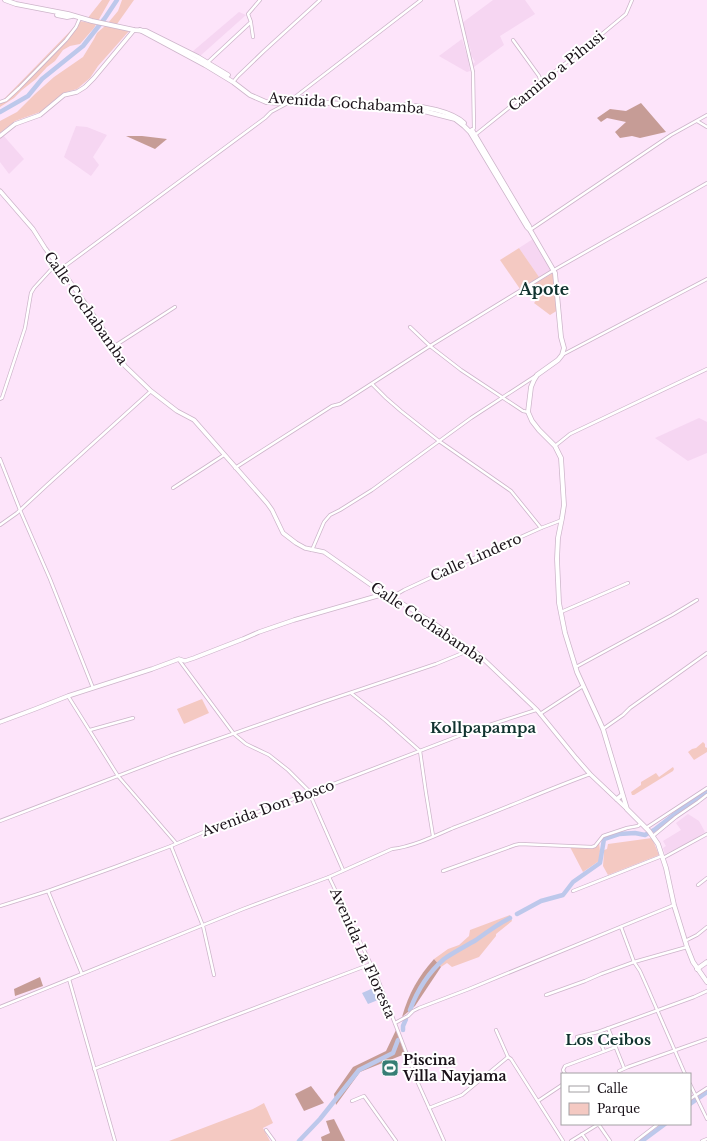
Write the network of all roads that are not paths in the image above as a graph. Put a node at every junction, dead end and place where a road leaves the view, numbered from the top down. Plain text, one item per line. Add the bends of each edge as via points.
1 (1, 0) edge
2 (6, 0) edge
3 (260, 0) edge
4 (320, 0) edge
5 (421, 0) edge
6 (456, 0) edge
7 (632, 0) edge
8 (73, 16) junction
9 (80, 18) junction
10 (251, 22) junction
11 (134, 30) junction
12 (253, 37) dead end
13 (513, 40) dead end
14 (206, 63) junction
15 (234, 81) junction
16 (541, 82) junction
17 (291, 100) junction
18 (0, 102) edge
19 (707, 115) edge
20 (697, 121) junction
21 (707, 127) edge
22 (471, 131) junction
23 (0, 136) edge
24 (474, 136) junction
25 (707, 183) edge
26 (0, 191) edge
27 (530, 230) junction
28 (57, 263) junction
29 (61, 269) junction
30 (554, 270) junction
31 (707, 279) edge
32 (175, 307) dead end
33 (410, 327) dead end
34 (430, 346) junction
35 (113, 347) junction
36 (562, 354) junction
37 (707, 368) edge
38 (537, 375) junction
39 (372, 384) junction
40 (151, 391) junction
41 (503, 398) junction
42 (0, 399) edge
43 (528, 412) junction
44 (438, 441) junction
45 (555, 446) junction
46 (224, 455) junction
47 (0, 459) edge
48 (236, 468) junction
49 (173, 488) dead end
50 (20, 510) junction
51 (562, 520) junction
52 (0, 525) edge
53 (541, 528) junction
54 (312, 550) junction
55 (628, 583) dead end
56 (384, 594) junction
57 (392, 597) junction
58 (697, 600) dead end
59 (561, 612) junction
60 (470, 650) junction
61 (707, 653) edge
62 (179, 659) junction
63 (575, 667) junction
64 (583, 686) junction
65 (93, 688) junction
66 (351, 693) junction
67 (68, 696) junction
68 (537, 710) junction
69 (540, 714) junction
70 (133, 718) dead end
71 (0, 722) edge
72 (603, 729) junction
73 (90, 730) junction
74 (234, 734) junction
75 (420, 751) junction
76 (590, 774) junction
77 (118, 776) junction
78 (707, 788) edge
79 (310, 793) junction
80 (622, 795) junction
81 (707, 795) edge
82 (617, 799) junction
83 (627, 809) junction
84 (0, 821) edge
85 (641, 823) junction
86 (650, 832) junction
87 (707, 834) edge
88 (433, 836) junction
89 (176, 843) junction
90 (171, 846) junction
91 (663, 857) junction
92 (343, 870) junction
93 (443, 871) dead end
94 (329, 877) junction
95 (707, 878) edge
96 (698, 885) dead end
97 (48, 891) junction
98 (573, 892) dead end
99 (674, 905) junction
100 (0, 906) edge
101 (203, 926) junction
102 (621, 927) junction
103 (707, 927) edge
104 (685, 941) junction
105 (687, 947) junction
106 (634, 962) junction
107 (707, 962) edge
108 (371, 964) junction
109 (697, 969) junction
110 (82, 974) junction
111 (214, 975) dead end
112 (69, 979) junction
113 (707, 982) edge
114 (707, 991) edge
115 (546, 995) dead end
116 (0, 1007) edge
117 (657, 1010) junction
118 (395, 1023) junction
119 (608, 1028) junction
120 (496, 1030) dead end
121 (577, 1038) dead end
122 (707, 1039) edge
123 (600, 1042) dead end
124 (616, 1047) junction
125 (604, 1051) junction
126 (675, 1051) junction
127 (508, 1057) junction
128 (624, 1068) junction
129 (94, 1069) junction
130 (619, 1071) dead end
131 (564, 1073) edge
132 (685, 1073) edge
133 (561, 1086) edge
134 (691, 1086) edge
135 (707, 1088) edge
136 (696, 1098) junction
137 (691, 1099) edge
138 (352, 1101) dead end
139 (538, 1101) junction
140 (429, 1108) junction
141 (707, 1119) edge
142 (657, 1125) edge
143 (266, 1130) dead end
144 (582, 1134) junction
145 (707, 1139) edge
146 (443, 1140) edge
147 (115, 1141) edge
148 (274, 1141) edge
149 (396, 1141) edge
150 (439, 1141) edge
151 (563, 1141) edge
152 (571, 1141) edge
153 (587, 1141) edge
154 (610, 1141) edge
155 (636, 1141) edge
156 (702, 1141) edge

1 - 8 main road, Avenida Cochabamba via 15,7
2 - 8 main road, Avenida Cochabamba
3 - 10 street via 248,14
4 - 15 street
5 - 17 street
6 - 22 street via 473,72 474,128
7 - 16 street, Camino a Pihusi via 626,14
8 - 9 main road, Avenida Cochabamba
9 - 11 main road, Avenida Cochabamba
9 - 18 street via 66,40 19,88
10 - 12 street
10 - 14 street
11 - 14 main road, Avenida Cochabamba via 140,30
11 - 23 street via 85,87 64,95 40,115 15,124
13 - 16 street
14 - 15 main road, Avenida Cochabamba
15 - 17 main road, Avenida Cochabamba via 250,95 266,102 279,104
16 - 24 street, Camino a Pihusi
17 - 22 main road, Avenida Cochabamba via 416,109 455,119
17 - 29 street via 271,112
19 - 20 street
20 - 21 street
20 - 27 street
22 - 24 main road, Avenida Cochabamba
24 - 27 main road, Avenida Cochabamba via 530,226
25 - 30 street
26 - 28 street, Calle Cochabamba via 33,229
27 - 30 main road, Avenida Cochabamba
28 - 29 street, Calle Cochabamba
28 - 42 street via 31,292 25,328
29 - 35 street, Calle Cochabamba
30 - 34 street
30 - 36 main road, Avenida Cochabamba via 564,348
31 - 36 street
32 - 35 street
33 - 34 street
34 - 39 street
34 - 41 street
35 - 40 street, Calle Cochabamba via 125,366
36 - 38 main road via 558,360
37 - 45 street via 570,434
38 - 41 street
38 - 43 main road via 531,387
39 - 44 street
39 - 48 street via 340,404 332,406
40 - 46 street, Calle Cochabamba via 177,411 194,420
40 - 50 street
41 - 43 street
41 - 44 street
43 - 45 main road via 539,430
44 - 53 street via 511,491
44 - 54 street via 372,490 330,515 324,522
45 - 51 main road via 561,458 564,505
46 - 48 street, Calle Cochabamba
46 - 49 street
47 - 50 street
48 - 54 street, Calle Cochabamba via 267,503 283,533 300,546
50 - 52 street
50 - 65 street
51 - 53 street, Calle Lindero
51 - 59 main road via 557,559
53 - 57 street, Calle Lindero
54 - 56 street, Calle Cochabamba via 324,552
55 - 59 street
56 - 57 street, Calle Cochabamba
56 - 62 street via 294,620 194,658
57 - 60 street, Calle Cochabamba
58 - 63 street
59 - 63 main road
60 - 66 street
60 - 68 street, Calle Cochabamba via 477,653
61 - 72 street
62 - 65 street
62 - 74 street
63 - 64 main road
64 - 69 street
64 - 72 main road
65 - 67 street
66 - 74 street
66 - 75 street
67 - 71 street
67 - 73 street
68 - 69 street, Calle Cochabamba
68 - 75 street, Avenida Don Bosco
69 - 76 street, Calle Cochabamba
70 - 73 street
72 - 80 main road
73 - 77 street
74 - 77 street
74 - 79 street via 246,744 269,755
75 - 79 street, Avenida Don Bosco
75 - 88 street
76 - 82 street, Calle Cochabamba
76 - 88 street
77 - 84 street
77 - 89 street
78 - 86 street
79 - 89 street, Avenida Don Bosco
79 - 92 street
80 - 82 main road
80 - 83 main road
81 - 86 street
82 - 83 street, Calle Cochabamba
83 - 85 main road, Calle Cochabamba
85 - 86 main road, Calle Cochabamba
85 - 93 street via 603,836 592,847 520,844
86 - 91 main road, Calle Cochabamba
87 - 91 street
88 - 92 street
89 - 90 street, Avenida Don Bosco
90 - 97 street, Avenida Don Bosco
90 - 101 street
91 - 98 street
91 - 99 main road, Calle Cochabamba
92 - 94 street
94 - 101 street
94 - 108 street, Avenida La Floresta
95 - 96 street
97 - 100 street, Avenida Don Bosco
97 - 110 street
99 - 102 street
99 - 104 main road, Calle Cochabamba
101 - 110 street
101 - 111 street
102 - 106 street
102 - 118 street via 419,1008
103 - 104 street
104 - 105 main road, Calle Cochabamba
105 - 106 street
105 - 109 main road, Calle Cochabamba
106 - 115 street
106 - 117 street
107 - 109 main road
108 - 118 street, Avenida La Floresta
108 - 129 street
109 - 113 main road, Calle Cochabamba
110 - 112 street
112 - 116 street
112 - 129 street
114 - 117 street
117 - 119 street
117 - 126 street
118 - 140 street, Avenida La Floresta
119 - 121 street
119 - 124 street
120 - 127 street
122 - 126 street
123 - 125 street
124 - 125 street
124 - 128 street
125 - 131 street via 565,1066
126 - 128 street
126 - 132 street
127 - 139 street
127 - 140 street via 462,1095
128 - 130 street
129 - 147 street
133 - 139 street
134 - 136 street
135 - 136 street
136 - 137 street
136 - 141 street
138 - 149 street via 364,1096
139 - 151 street
140 - 146 street, Avenida La Floresta
142 - 155 street
143 - 148 street
144 - 152 street
144 - 153 street
144 - 154 street via 599,1125
145 - 156 street
146 - 150 street

